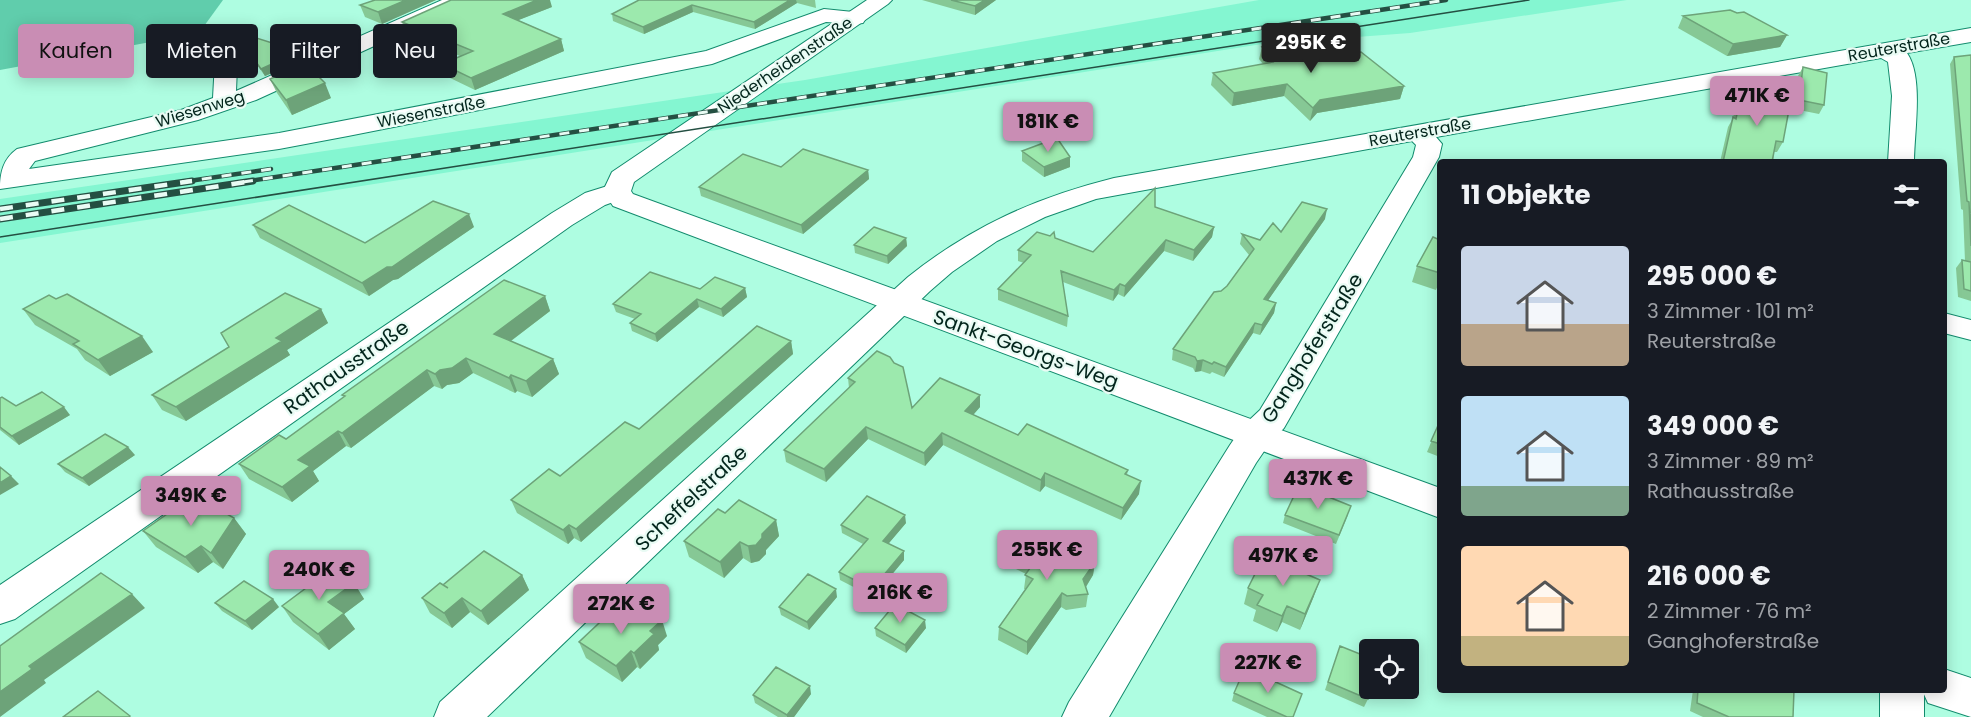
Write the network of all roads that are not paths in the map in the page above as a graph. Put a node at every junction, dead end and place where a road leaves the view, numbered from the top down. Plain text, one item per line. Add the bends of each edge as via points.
1 (459, 0) edge
2 (881, 0) edge
3 (855, 18) junction
4 (1971, 35) edge
5 (1883, 50) junction
6 (225, 78) edge
7 (226, 102) junction
8 (689, 129) joint
9 (1417, 132) junction
10 (1901, 159) edge
11 (6, 180) edge
12 (617, 191) junction
13 (900, 303) junction
14 (1947, 324) edge
15 (1971, 330) edge
16 (1256, 435) junction
17 (1437, 502) edge
18 (0, 607) edge
19 (1947, 689) edge
20 (1902, 693) edge
21 (1971, 698) edge
22 (456, 717) edge
23 (1085, 717) edge
24 (1902, 717) edge

1 - 7 street, Wiesenweg via 275,84
2 - 3 street, Niederheidenstraße
3 - 8 street, Niederheidenstraße
3 - 11 street, Wiesenstraße via 824,15 712,57 348,128
4 - 5 street, Reuterstraße
5 - 9 street, Reuterstraße
5 - 10 street via 1901,63
6 - 7 street
7 - 11 street, Wiesenweg via 189,115 26,155
8 - 12 street, Rathausstraße via 622,178
9 - 13 street, Reuterstraße via 1077,194 1014,219 973,242 945,261
9 - 16 street, Ganghoferstraße via 1429,144 1426,156 1272,419
12 - 13 street, Sankt-Georgs-Weg via 623,200
12 - 18 street, Rathausstraße via 562,219
13 - 16 street, Sankt-Georgs-Weg
13 - 22 street, Scheffelstraße
14 - 15 street
16 - 17 street, Sankt-Georgs-Weg
16 - 23 street, Ganghoferstraße
19 - 21 street
20 - 24 street

